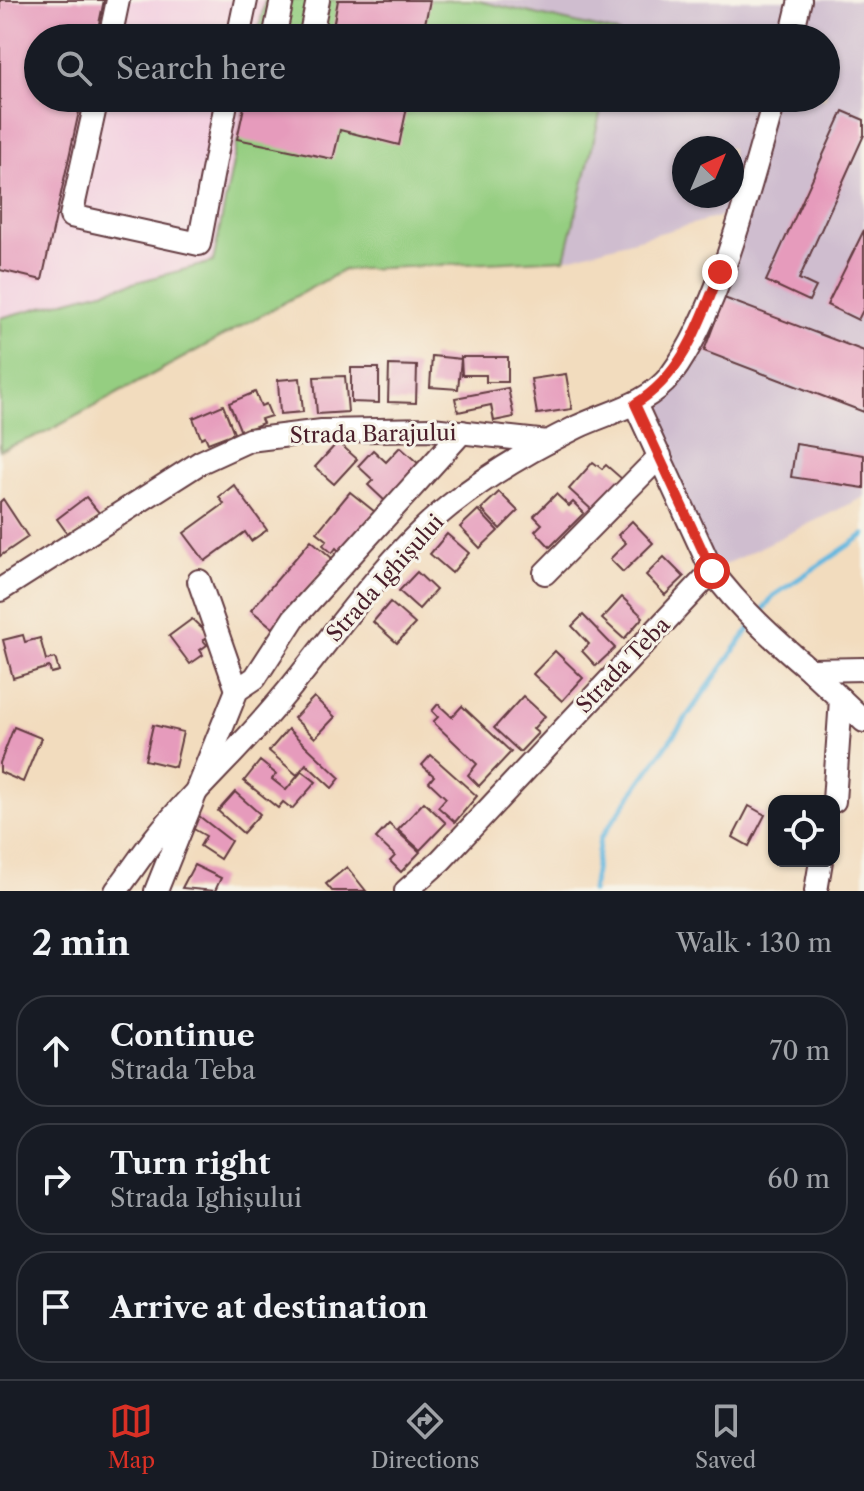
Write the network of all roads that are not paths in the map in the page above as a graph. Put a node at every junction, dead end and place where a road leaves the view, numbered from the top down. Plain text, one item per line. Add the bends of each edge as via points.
1 (118, 0) edge
2 (246, 0) edge
3 (282, 0) edge
4 (318, 0) edge
5 (800, 0) edge
6 (113, 24) edge
7 (241, 24) edge
8 (277, 24) edge
9 (313, 24) edge
10 (794, 24) edge
11 (94, 112) edge
12 (224, 112) edge
13 (771, 112) edge
14 (635, 404) junction
15 (462, 432) junction
16 (548, 442) junction
17 (660, 456) junction
18 (545, 573) dead end
19 (717, 578) junction
20 (199, 581) dead end
21 (0, 590) edge
22 (864, 669) edge
23 (810, 670) junction
24 (237, 690) junction
25 (841, 699) junction
26 (864, 721) edge
27 (834, 795) edge
28 (194, 796) junction
29 (820, 867) edge
30 (116, 891) edge
31 (156, 891) edge
32 (406, 891) edge
33 (816, 891) edge

1 - 6 street
2 - 7 street
3 - 8 street
4 - 9 street
5 - 10 street
11 - 12 street via 71,216 199,244
13 - 14 street, Strada Ighișului via 694,338 657,391
14 - 16 street, Strada Ighișului
14 - 17 street
15 - 16 street, Strada Barajului
15 - 21 street, Strada Barajului via 322,431 249,440 201,462
15 - 24 street via 294,618 255,678
16 - 28 street, Strada Ighișului via 447,507
17 - 18 street
17 - 19 street
19 - 23 street
19 - 32 street, Strada Teba
20 - 24 street
22 - 23 street
23 - 25 street
24 - 28 street
25 - 26 street
25 - 27 street
28 - 30 street, Strada Ighișului via 159,832
28 - 31 street
29 - 33 street

